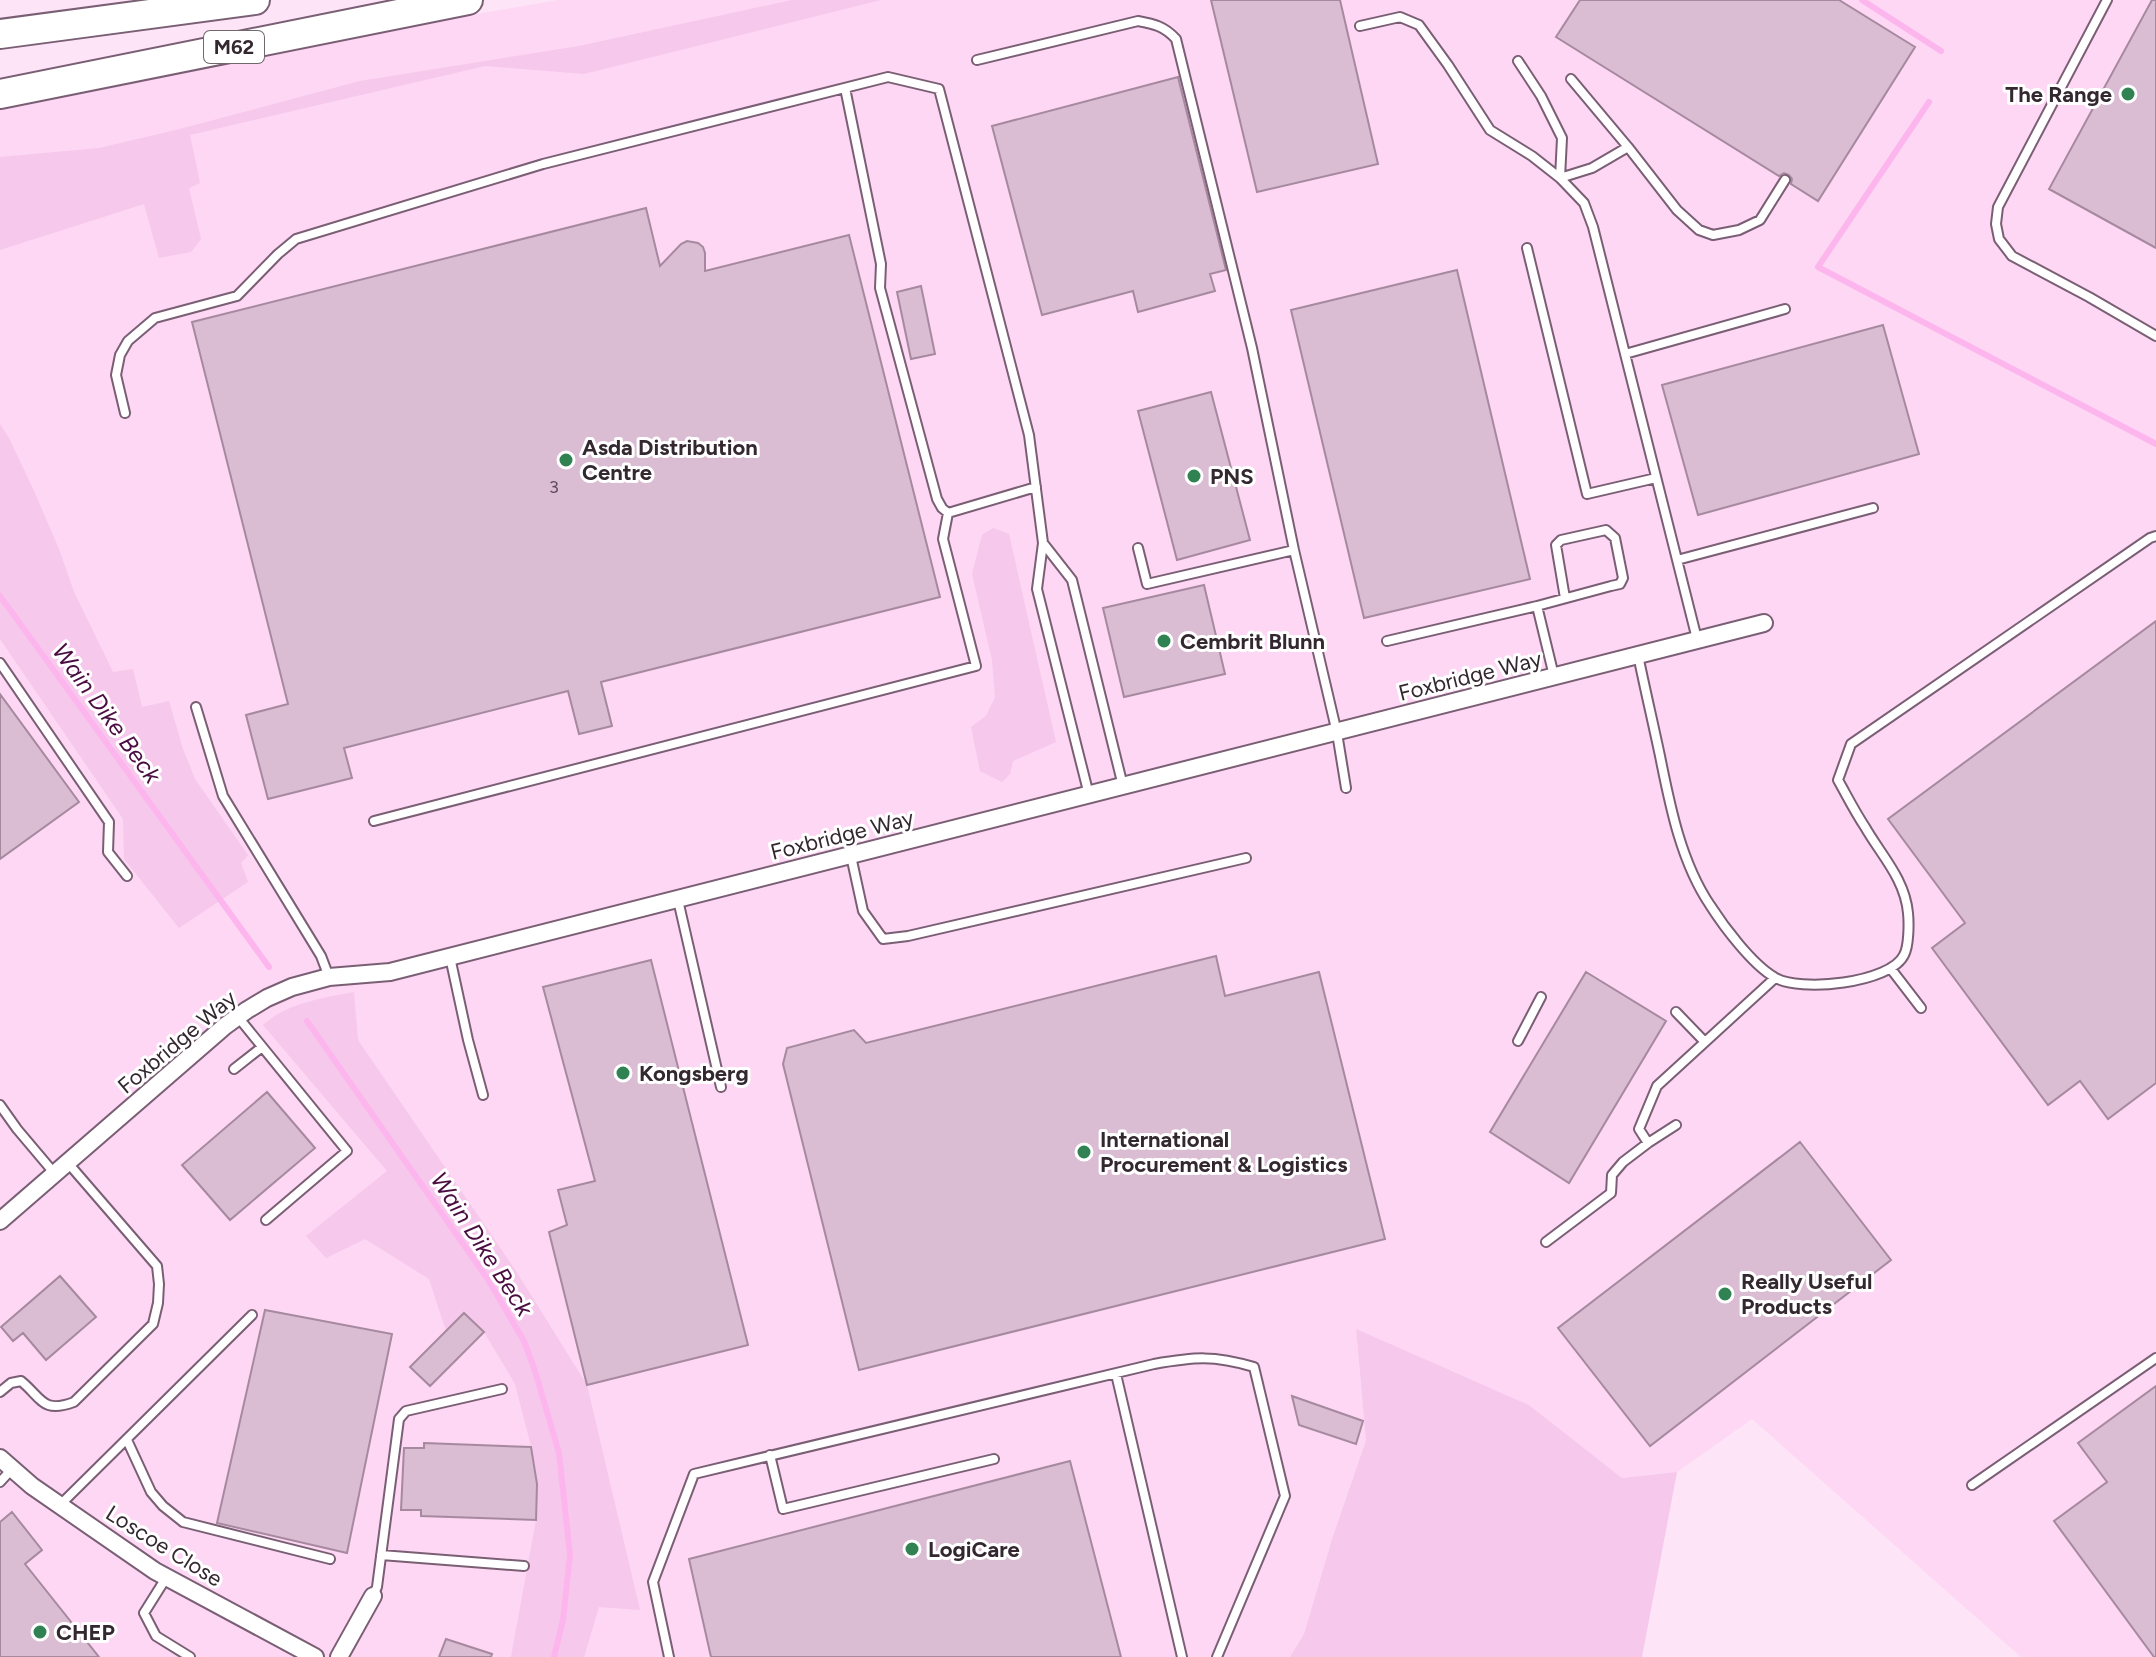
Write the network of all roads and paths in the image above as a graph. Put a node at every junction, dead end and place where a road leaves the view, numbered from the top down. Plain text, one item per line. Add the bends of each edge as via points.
1 (255, 0) edge
2 (468, 0) edge
3 (2107, 0) edge
4 (1360, 26) dead end
5 (0, 34) edge
6 (977, 60) dead end
7 (1518, 61) dead end
8 (1571, 79) dead end
9 (845, 88) junction
10 (0, 94) edge
11 (1628, 147) junction
12 (1560, 178) junction
13 (1785, 180) dead end
14 (1527, 248) dead end
15 (1785, 309) dead end
16 (2156, 336) edge
17 (1625, 354) junction
18 (125, 413) dead end
19 (1656, 478) junction
20 (1036, 487) junction
21 (1873, 508) dead end
22 (948, 513) junction
23 (2156, 536) edge
24 (1043, 543) junction
25 (1138, 548) dead end
26 (1294, 550) junction
27 (1677, 560) junction
28 (1565, 598) junction
29 (1537, 606) junction
30 (1764, 623) dead end
31 (1697, 640) junction
32 (1387, 641) dead end
33 (1638, 655) junction
34 (0, 663) edge
35 (1554, 677) junction
36 (196, 707) dead end
37 (1337, 733) junction
38 (1123, 787) junction
39 (1346, 788) dead end
40 (1089, 795) junction
41 (374, 821) dead end
42 (851, 856) junction
43 (1246, 858) dead end
44 (127, 876) dead end
45 (678, 900) junction
46 (450, 957) junction
47 (1891, 969) junction
48 (329, 977) junction
49 (1775, 978) junction
50 (1541, 997) dead end
51 (1921, 1008) dead end
52 (1676, 1012) dead end
53 (238, 1017) junction
54 (1518, 1041) dead end
55 (1704, 1041) junction
56 (262, 1047) junction
57 (234, 1069) dead end
58 (721, 1087) dead end
59 (483, 1095) dead end
60 (0, 1105) edge
61 (1676, 1125) dead end
62 (1648, 1143) junction
63 (61, 1168) junction
64 (266, 1220) dead end
65 (0, 1221) edge
66 (1546, 1242) dead end
67 (252, 1315) dead end
68 (2156, 1358) edge
69 (1116, 1374) junction
70 (502, 1389) dead end
71 (0, 1392) edge
72 (127, 1440) junction
73 (770, 1455) junction
74 (994, 1459) dead end
75 (6, 1463) edge
76 (0, 1482) edge
77 (1972, 1485) dead end
78 (60, 1505) junction
79 (381, 1555) junction
80 (330, 1559) dead end
81 (524, 1566) dead end
82 (167, 1577) junction
83 (373, 1596) joint
84 (190, 1657) edge
85 (315, 1657) edge
86 (339, 1657) edge
87 (669, 1657) edge
88 (1182, 1657) edge
89 (1217, 1657) edge

1 - 5 highway, M62
2 - 10 highway, M62
3 - 16 lane via 1998,207 1996,224 1999,239 2012,256
4 - 12 lane via 1400,17 1419,25 1490,130
6 - 26 lane via 1138,21 1157,24 1176,39 1252,348
7 - 12 lane via 1562,138
8 - 11 lane
9 - 18 lane via 543,164 296,239 237,296 155,318 128,341 116,375
9 - 20 lane via 888,77 939,89 1029,435
9 - 22 lane via 881,264 880,288 937,499
11 - 12 lane via 1592,168
11 - 13 lane via 1677,210 1713,235 1760,220
12 - 17 lane via 1584,203 1593,227
14 - 19 lane via 1587,494
15 - 17 lane
17 - 19 lane
19 - 27 lane
20 - 22 lane
20 - 24 lane
21 - 27 lane
22 - 41 lane via 943,539 976,666
23 - 47 lane via 1851,744 1838,780 1902,885 1908,912 1904,955
24 - 38 lane via 1072,580
24 - 40 lane via 1037,589
25 - 26 lane via 1147,584
26 - 37 lane
27 - 31 lane
28 - 28 lane via 1620,584 1612,534 1606,530 1556,545
28 - 29 lane
29 - 32 lane
29 - 35 lane
30 - 31 street, Foxbridge Way
31 - 33 street, Foxbridge Way
33 - 35 street, Foxbridge Way
33 - 49 lane via 1668,797 1693,872 1736,941
34 - 44 lane via 109,822 108,852
35 - 37 street, Foxbridge Way
36 - 48 lane via 223,796
37 - 38 street, Foxbridge Way
37 - 39 lane
38 - 40 street, Foxbridge Way
40 - 42 street, Foxbridge Way
42 - 43 lane via 863,911 883,939
42 - 45 street, Foxbridge Way
45 - 46 street, Foxbridge Way
45 - 58 lane
46 - 48 street, Foxbridge Way via 390,972
46 - 59 lane
47 - 49 lane via 1821,986
47 - 51 lane
48 - 53 street, Foxbridge Way via 292,987
49 - 55 lane
50 - 54 lane
52 - 55 lane
53 - 56 lane
53 - 63 street, Foxbridge Way
55 - 62 lane via 1657,1086 1639,1129
56 - 57 lane
56 - 64 lane via 347,1151
60 - 63 lane via 17,1129
61 - 62 lane
62 - 66 lane via 1612,1175 1611,1193
63 - 65 street, Foxbridge Way
63 - 71 lane via 157,1266 153,1324 74,1402 47,1405 21,1381
67 - 72 lane
68 - 77 lane
69 - 73 lane
69 - 88 lane
69 - 89 lane via 1195,1357 1254,1367 1285,1496
70 - 79 lane via 406,1411 399,1419
72 - 78 lane
72 - 80 lane via 151,1492 183,1522
73 - 74 lane via 783,1509
73 - 87 lane via 694,1474 653,1582
75 - 76 lane
75 - 78 street, Loscoe Close
78 - 82 street, Loscoe Close
79 - 81 lane
79 - 83 lane
82 - 84 lane via 144,1613 156,1636
82 - 85 street, Loscoe Close
83 - 86 street

